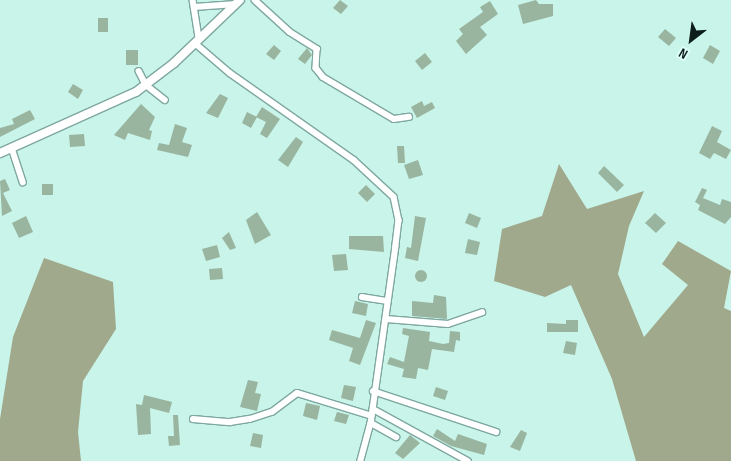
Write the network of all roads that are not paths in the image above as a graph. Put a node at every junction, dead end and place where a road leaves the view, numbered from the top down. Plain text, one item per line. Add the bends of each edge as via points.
1 (193, 0) edge
2 (255, 0) edge
3 (238, 2) edge
4 (194, 7) junction
5 (197, 41) junction
6 (139, 71) dead end
7 (146, 85) junction
8 (165, 100) dead end
9 (409, 117) dead end
10 (12, 148) junction
11 (0, 153) edge
12 (23, 182) dead end
13 (362, 297) dead end
14 (388, 301) junction
15 (482, 312) dead end
16 (386, 319) junction
17 (374, 390) junction
18 (373, 412) junction
19 (193, 419) dead end
20 (371, 423) junction
21 (496, 432) dead end
22 (396, 437) dead end
23 (360, 460) edge
24 (468, 461) edge

1 - 4 street
2 - 9 street via 290,32 317,49 316,68 323,77 394,119
3 - 4 street
3 - 5 street
4 - 5 street
5 - 7 street
5 - 14 street via 230,73 375,176 394,197 399,220
6 - 7 street
7 - 8 street
7 - 10 street via 113,104
10 - 11 street
10 - 12 street
13 - 14 street
14 - 16 street
15 - 16 street via 448,324
16 - 17 street
17 - 18 street
17 - 21 street
18 - 19 street via 296,393 272,412 250,419 230,422
18 - 20 street
18 - 24 street
20 - 22 street
20 - 23 street

